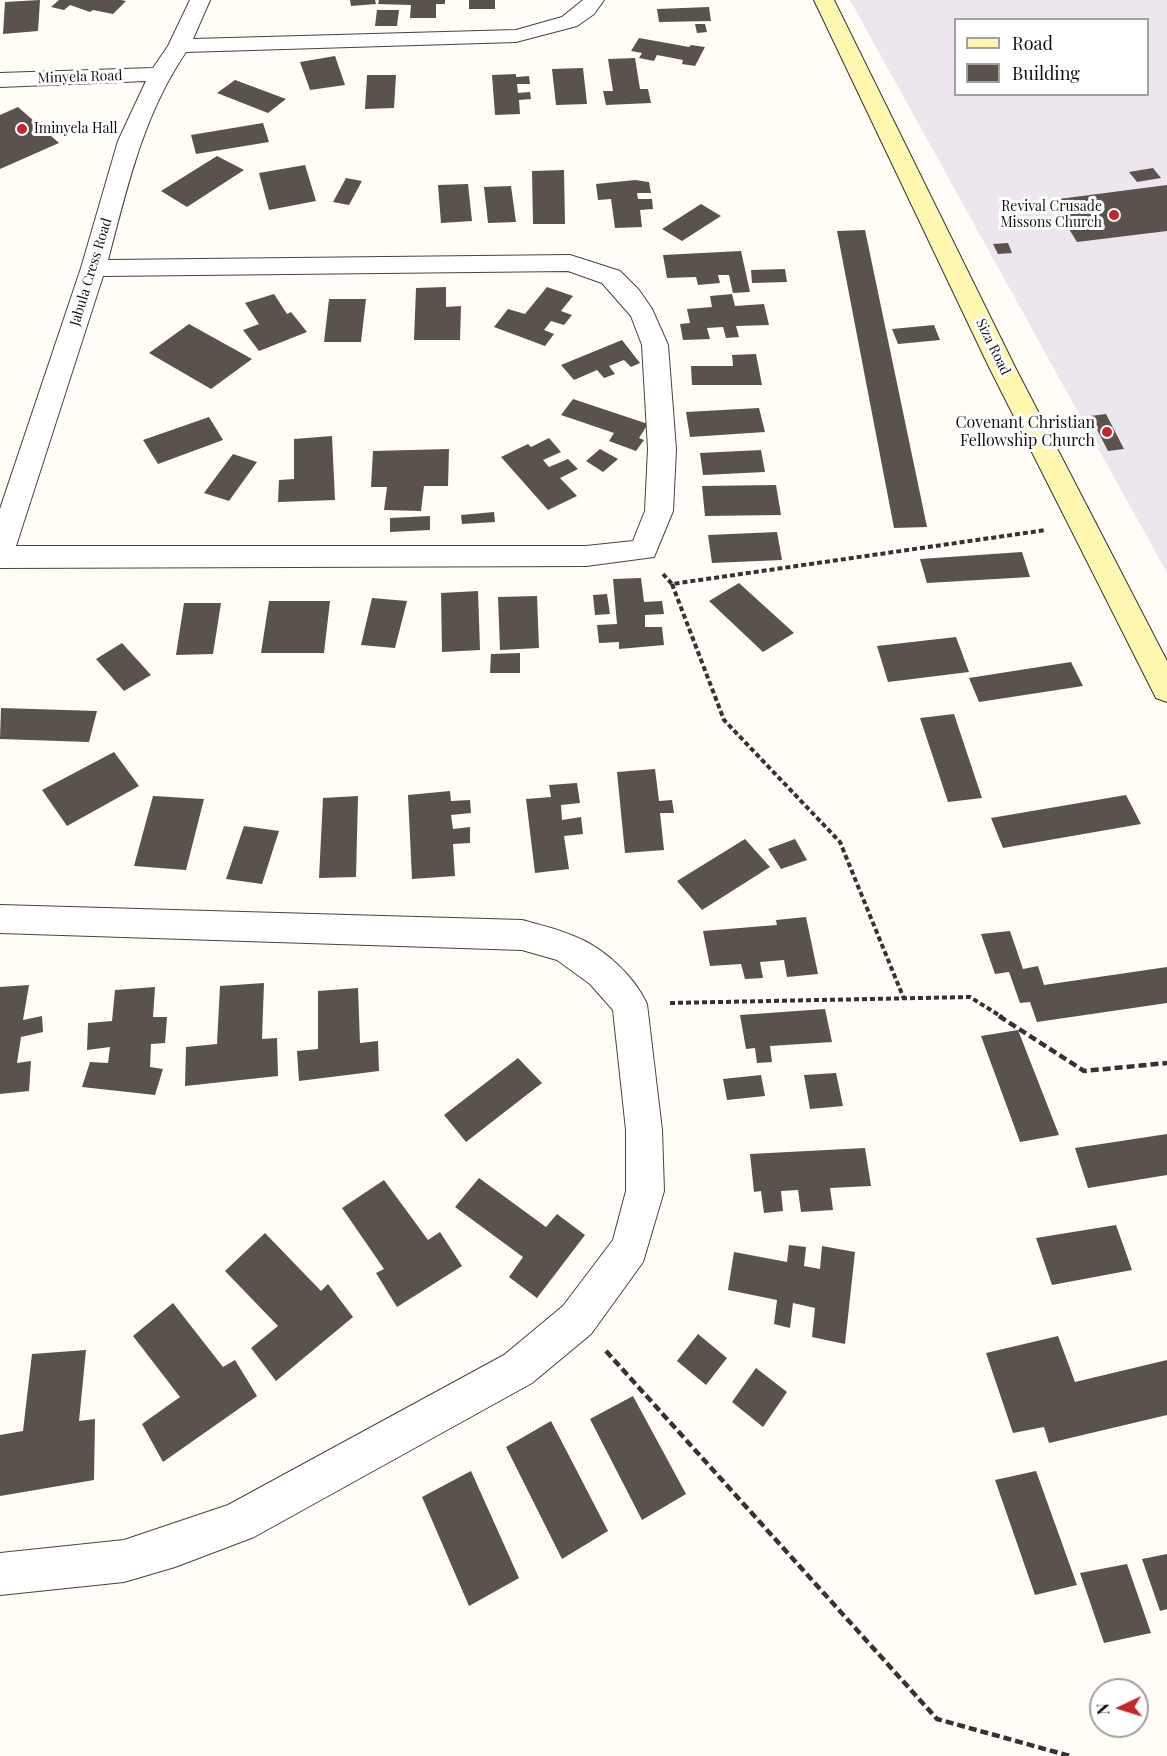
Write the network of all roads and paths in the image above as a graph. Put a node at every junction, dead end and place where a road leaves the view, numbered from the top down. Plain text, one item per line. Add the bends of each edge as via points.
1 (200, 0) edge
2 (594, 0) edge
3 (824, 0) edge
4 (179, 46) junction
5 (160, 74) junction
6 (0, 80) edge
7 (93, 268) junction
8 (1083, 525) junction
9 (644, 550) junction
10 (0, 552) edge
11 (0, 557) edge
12 (672, 584) junction
13 (1167, 690) edge
14 (0, 919) edge
15 (904, 999) junction
16 (630, 1004) junction
17 (1167, 1063) edge
18 (577, 1320) junction
19 (0, 1574) edge
20 (1070, 1756) edge

1 - 4 street, Jabula Cress Road
2 - 4 street via 579,18 553,29 516,36
3 - 8 street, Siza Road
4 - 5 street, Jabula Cress Road
5 - 6 street, Minyela Road
5 - 7 street, Jabula Cress Road via 129,141
7 - 9 street via 570,263 611,276 643,315 655,345 662,449 659,512
7 - 10 street, Jabula Cress Road
8 - 12 path
8 - 13 street, Siza Road
9 - 11 street via 586,556
9 - 12 path
12 - 15 path via 724,720 840,842
14 - 16 street via 522,935 567,948 602,973
15 - 16 path
15 - 17 path via 970,998 1084,1071
16 - 18 street via 644,1130 645,1191 630,1249
18 - 19 street via 518,1369 239,1522 124,1561
18 - 20 path via 937,1719

